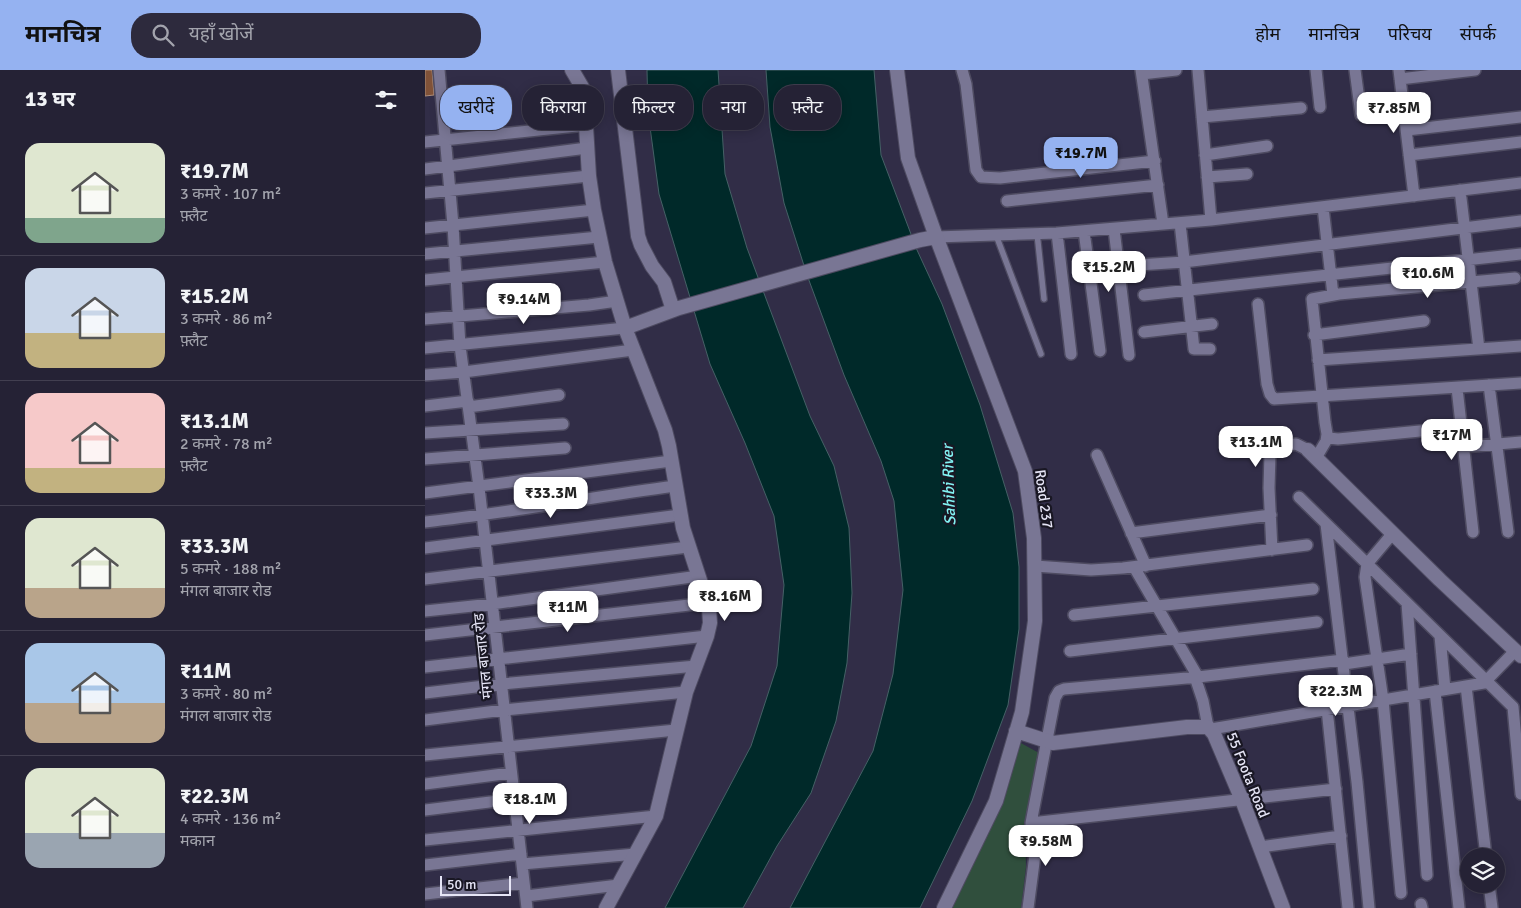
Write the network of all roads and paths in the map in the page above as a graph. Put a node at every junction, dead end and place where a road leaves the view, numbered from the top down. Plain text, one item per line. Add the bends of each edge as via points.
1 (439, 70) edge
2 (572, 70) edge
3 (618, 70) edge
4 (897, 70) edge
5 (962, 70) edge
6 (1176, 70) edge
7 (1199, 70) edge
8 (1315, 70) edge
9 (1355, 70) edge
10 (1475, 70) edge
11 (1142, 72) edge
12 (1400, 74) edge
13 (582, 85) edge
14 (1321, 107) dead end
15 (1301, 108) dead end
16 (1361, 115) dead end
17 (1521, 116) edge
18 (1202, 117) junction
19 (539, 130) edge
20 (586, 130) edge
21 (1407, 130) junction
22 (445, 140) junction
23 (425, 142) edge
24 (1521, 142) edge
25 (1267, 146) dead end
26 (587, 148) junction
27 (1409, 154) junction
28 (1205, 155) junction
29 (1155, 161) junction
30 (448, 166) junction
31 (425, 169) edge
32 (1247, 174) dead end
33 (589, 176) junction
34 (1207, 178) junction
35 (1521, 183) edge
36 (1158, 185) junction
37 (450, 190) junction
38 (1460, 190) junction
39 (425, 193) edge
40 (1414, 196) junction
41 (1007, 201) dead end
42 (1323, 206) junction
43 (594, 210) junction
44 (1211, 220) junction
45 (1521, 220) edge
46 (1180, 223) junction
47 (1163, 224) junction
48 (453, 225) junction
49 (425, 228) edge
50 (1114, 228) junction
51 (1465, 228) junction
52 (1085, 231) junction
53 (1037, 233) junction
54 (1057, 233) junction
55 (996, 235) junction
56 (599, 237) junction
57 (936, 237) junction
58 (1327, 244) junction
59 (455, 251) junction
60 (425, 254) edge
61 (1521, 254) edge
62 (1469, 260) junction
63 (605, 262) junction
64 (1184, 262) junction
65 (1138, 265) dead end
66 (1331, 275) junction
67 (457, 276) junction
68 (1515, 278) dead end
69 (425, 280) edge
70 (1471, 282) junction
71 (1187, 290) junction
72 (1144, 295) dead end
73 (1333, 295) junction
74 (1045, 299) dead end
75 (617, 301) junction
76 (1258, 304) dead end
77 (676, 309) junction
78 (460, 315) junction
79 (425, 319) edge
80 (1423, 321) dead end
81 (1213, 324) dead end
82 (1191, 326) junction
83 (625, 328) junction
84 (1144, 332) dead end
85 (1315, 335) junction
86 (460, 346) junction
87 (1521, 346) edge
88 (425, 348) edge
89 (1210, 349) dead end
90 (1479, 349) junction
91 (633, 350) junction
92 (1099, 352) dead end
93 (1041, 354) dead end
94 (1071, 354) dead end
95 (1129, 354) dead end
96 (1318, 360) junction
97 (464, 372) junction
98 (425, 375) edge
99 (1521, 383) edge
100 (1489, 385) junction
101 (1457, 388) junction
102 (559, 395) dead end
103 (1322, 396) junction
104 (468, 404) junction
105 (425, 406) edge
106 (563, 424) dead end
107 (1461, 426) junction
108 (471, 429) junction
109 (425, 433) edge
110 (1327, 434) junction
111 (1521, 442) edge
112 (1498, 444) junction
113 (1463, 447) junction
114 (565, 448) dead end
115 (475, 454) junction
116 (1097, 454) dead end
117 (1312, 454) junction
118 (425, 459) edge
119 (671, 461) junction
120 (479, 486) junction
121 (675, 486) junction
122 (425, 493) edge
123 (1299, 497) dead end
124 (680, 515) junction
125 (1271, 515) junction
126 (482, 516) junction
127 (425, 522) edge
128 (1326, 524) junction
129 (1473, 532) dead end
130 (1508, 532) dead end
131 (1131, 533) junction
132 (1393, 533) junction
133 (485, 541) junction
134 (1307, 545) dead end
135 (689, 547) junction
136 (425, 548) edge
137 (1272, 550) junction
138 (1367, 564) junction
139 (1035, 566) junction
140 (1140, 567) junction
141 (488, 571) junction
142 (699, 576) junction
143 (425, 579) edge
144 (1313, 589) dead end
145 (707, 603) junction
146 (1407, 603) junction
147 (492, 604) junction
148 (1157, 606) junction
149 (425, 611) edge
150 (1074, 615) dead end
151 (1317, 622) dead end
152 (495, 626) junction
153 (425, 635) edge
154 (707, 636) junction
155 (1440, 636) junction
156 (1175, 638) junction
157 (1070, 651) dead end
158 (1411, 654) junction
159 (1518, 654) edge
160 (498, 658) junction
161 (1376, 659) junction
162 (1343, 662) junction
163 (696, 666) junction
164 (425, 667) edge
165 (1196, 677) junction
166 (1486, 682) junction
167 (501, 684) junction
168 (1467, 686) junction
169 (1440, 690) junction
170 (686, 692) junction
171 (425, 693) edge
172 (1414, 695) junction
173 (1383, 700) junction
174 (1348, 706) junction
175 (1327, 709) junction
176 (504, 710) junction
177 (425, 720) edge
178 (1210, 728) junction
179 (676, 730) junction
180 (1016, 730) junction
181 (1048, 742) junction
182 (509, 745) junction
183 (425, 755) edge
184 (511, 773) junction
185 (425, 784) edge
186 (1336, 789) junction
187 (1521, 794) edge
188 (514, 799) junction
189 (1242, 800) junction
190 (425, 810) edge
191 (656, 816) junction
192 (1031, 823) junction
193 (518, 829) junction
194 (1341, 836) junction
195 (425, 840) edge
196 (1259, 847) junction
197 (1485, 848) edge
198 (636, 854) junction
199 (521, 859) junction
200 (425, 865) edge
201 (1427, 875) dead end
202 (524, 883) junction
203 (619, 885) junction
204 (1401, 893) dead end
205 (1490, 893) edge
206 (425, 894) edge
207 (526, 896) junction
208 (527, 908) edge
209 (606, 908) edge
210 (944, 908) edge
211 (1028, 908) edge
212 (1283, 908) edge
213 (1348, 908) edge
214 (1369, 908) edge
215 (1459, 908) edge
216 (1492, 908) edge

1 - 22 street, मंगल बाजार रोड
2 - 13 street
3 - 77 street via 637,236
4 - 57 street, Road 237 via 908,158
5 - 29 street via 976,170 981,177 1001,178
6 - 11 street
7 - 18 street
8 - 14 street
9 - 16 street
10 - 12 street
11 - 29 street
12 - 21 street
15 - 18 street
17 - 21 street
18 - 28 street
19 - 22 street
20 - 26 street
21 - 27 street
22 - 23 street
22 - 30 street, मंगल बाजार रोड
24 - 27 street
25 - 28 street
26 - 30 street
26 - 33 street
27 - 40 street
28 - 34 street
29 - 36 street
30 - 31 street
30 - 37 street, मंगल बाजार रोड
32 - 34 street
33 - 37 street
33 - 43 street
34 - 44 street
35 - 38 street
36 - 41 street
36 - 47 street
37 - 39 street
37 - 48 street, मंगल बाजार रोड
38 - 40 street
38 - 51 street
40 - 42 street
42 - 44 street
42 - 58 street
43 - 48 street
43 - 56 street
44 - 46 street
45 - 51 street
46 - 47 street
46 - 64 street
47 - 50 street
48 - 49 street
48 - 59 street, मंगल बाजार रोड
50 - 52 street
50 - 95 street
51 - 58 street
51 - 62 street
52 - 54 street
52 - 92 street
53 - 54 street
53 - 55 street
53 - 74 lane
54 - 94 street
55 - 57 street
55 - 93 lane
56 - 59 street
56 - 63 street
57 - 77 street
57 - 139 street, Road 237 via 1025,471
58 - 64 street
58 - 66 street
59 - 60 street
59 - 67 street, मंगल बाजार रोड
61 - 62 street
62 - 66 street
62 - 70 street
63 - 67 street
63 - 75 street
64 - 65 street
64 - 71 street
66 - 71 street
66 - 73 street
67 - 69 street
67 - 78 street, मंगल बाजार रोड
68 - 70 street
70 - 73 street
70 - 90 street
71 - 72 street
71 - 82 street
73 - 85 street via 1312,299
75 - 78 street
75 - 83 street
76 - 103 street via 1271,397 1278,400
77 - 83 street
78 - 79 street
78 - 86 street, मंगल बाजार रोड
80 - 85 street
81 - 82 street
82 - 84 street
82 - 89 street via 1194,349
83 - 86 street
83 - 91 street
85 - 96 street
86 - 88 street
86 - 97 street, मंगल बाजार रोड
87 - 90 street
90 - 96 street
91 - 97 street
91 - 119 street via 661,418
96 - 103 street
97 - 98 street
97 - 104 street, मंगल बाजार रोड
99 - 100 street
100 - 101 street
100 - 112 street
101 - 103 street
101 - 107 street
102 - 104 street
103 - 110 street
104 - 105 street
104 - 108 street, मंगल बाजार रोड
106 - 108 street
107 - 110 street via 1338,439 1329,438
107 - 113 street
108 - 109 street
108 - 115 street, मंगल बाजार रोड
110 - 117 street via 1326,441
111 - 112 street
112 - 113 street
112 - 130 street
113 - 129 street
114 - 115 street
115 - 118 street
115 - 120 street, मंगल बाजार रोड
116 - 131 street
117 - 125 street via 1295,444 1280,446 1270,454
117 - 132 street
119 - 120 street
119 - 121 street
120 - 122 street
120 - 126 street, मंगल बाजार रोड
121 - 124 street
121 - 126 street
123 - 128 street
124 - 133 street
124 - 135 street
125 - 131 street
125 - 137 street
126 - 127 street
126 - 133 street, मंगल बाजार रोड
128 - 138 street
128 - 162 street
131 - 140 street
132 - 138 street
132 - 159 street
133 - 136 street
133 - 141 street, मंगल बाजार रोड
134 - 137 street
135 - 141 street
135 - 142 street
137 - 140 street
138 - 146 street
138 - 161 street via 1365,577
139 - 140 street via 1091,570
139 - 180 street, Road 237 via 1035,621 1022,712
140 - 148 street
141 - 143 street
141 - 147 street, मंगल बाजार रोड
142 - 145 street
142 - 147 street
144 - 148 street
145 - 152 street
145 - 154 street via 710,622
146 - 155 street
146 - 158 street
147 - 149 street
147 - 152 street, मंगल बाजार रोड
148 - 150 street
148 - 156 street
151 - 156 street
152 - 153 street
152 - 160 street, मंगल बाजार रोड
154 - 160 street
154 - 163 street
155 - 166 street
155 - 169 street
156 - 157 street
156 - 165 street
158 - 161 street
158 - 172 street
159 - 166 street
160 - 164 street
160 - 167 street, मंगल बाजार रोड
161 - 162 street
161 - 173 street
162 - 165 street
162 - 174 street
163 - 167 street
163 - 170 street
165 - 178 street
165 - 181 street via 1064,689 1055,698
166 - 168 street
166 - 187 street via 1513,707
167 - 171 street
167 - 176 street, मंगल बाजार रोड
168 - 169 street
168 - 197 street
169 - 172 street
169 - 215 street
170 - 176 street
170 - 179 street
172 - 173 street
172 - 201 street
173 - 174 street
173 - 204 street
174 - 175 street
174 - 214 street
175 - 178 street
175 - 186 street
176 - 177 street
176 - 182 street, मंगल बाजार रोड
178 - 181 street, 55 Foota Road via 1187,727
178 - 189 street, 55 Foota Road
179 - 182 street
179 - 191 street
180 - 181 street, 55 Foota Road
180 - 210 street, Road 237 via 996,801
181 - 192 street
182 - 183 street
182 - 184 street, मंगल बाजार रोड
184 - 185 street
184 - 188 street, मंगल बाजार रोड
186 - 189 street
186 - 194 street
188 - 190 street
188 - 193 street, मंगल बाजार रोड
189 - 192 street
189 - 196 street, 55 Foota Road
191 - 193 street
191 - 198 street
192 - 211 street via 1035,855
193 - 195 street
193 - 199 street, मंगल बाजार रोड
194 - 196 street
194 - 213 street
196 - 212 street, 55 Foota Road
198 - 199 street
198 - 203 street
199 - 200 street
199 - 202 street, मंगल बाजार रोड
202 - 206 street
202 - 207 street, मंगल बाजार रोड
203 - 207 street
203 - 209 street
205 - 216 street
207 - 208 street, मंगल बाजार रोड

